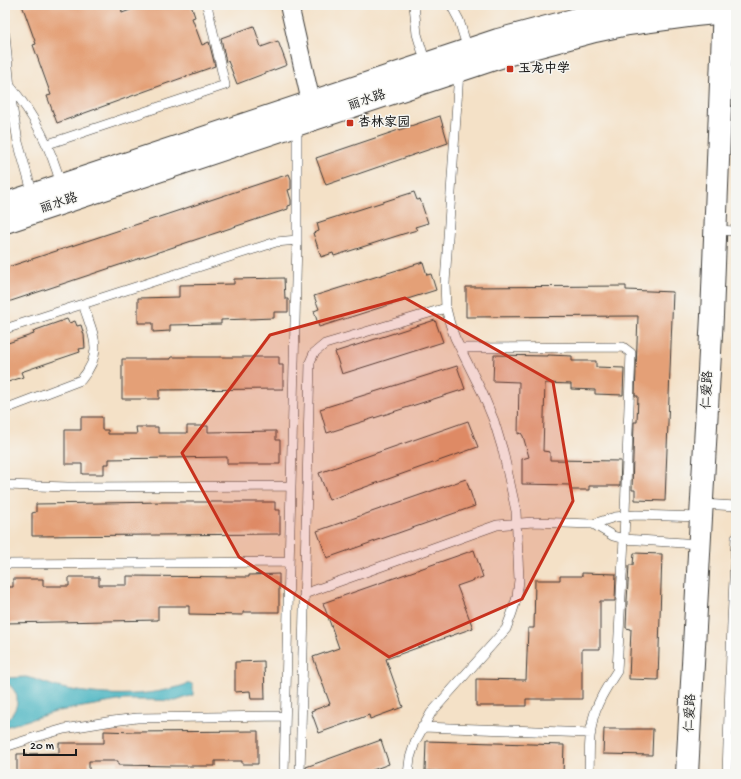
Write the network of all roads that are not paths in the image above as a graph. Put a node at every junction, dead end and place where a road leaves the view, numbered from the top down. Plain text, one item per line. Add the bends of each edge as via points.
1 (207, 5) edge
2 (289, 5) edge
3 (414, 5) edge
4 (451, 5) edge
5 (641, 5) edge
6 (617, 7) edge
7 (728, 10) edge
8 (5, 35) edge
9 (468, 50) junction
10 (426, 64) junction
11 (459, 71) junction
12 (10, 86) junction
13 (311, 102) junction
14 (297, 125) junction
15 (48, 144) junction
16 (61, 186) junction
17 (33, 195) junction
18 (5, 204) edge
19 (5, 222) edge
20 (726, 230) edge
21 (297, 240) junction
22 (83, 304) junction
23 (446, 308) junction
24 (5, 329) edge
25 (460, 348) junction
26 (5, 409) edge
27 (5, 485) edge
28 (291, 486) junction
29 (736, 506) edge
30 (701, 511) junction
31 (624, 516) junction
32 (517, 524) junction
33 (592, 524) junction
34 (736, 537) edge
35 (624, 539) junction
36 (700, 544) junction
37 (289, 562) junction
38 (5, 564) edge
39 (304, 594) junction
40 (285, 716) junction
41 (422, 727) junction
42 (591, 733) junction
43 (5, 747) edge
44 (284, 774) edge
45 (300, 774) edge
46 (408, 774) edge
47 (589, 774) edge
48 (687, 774) edge
49 (727, 774) edge

1 - 15 lane via 225,85
2 - 13 street
3 - 10 lane via 417,34
4 - 9 lane via 459,20
5 - 6 street, 丽水路
6 - 9 street, 丽水路
7 - 11 street, 丽水路 via 662,18 595,31
7 - 20 street, 仁爱路
8 - 12 lane
9 - 10 street, 丽水路
10 - 13 street, 丽水路
11 - 14 street, 丽水路
11 - 23 lane via 445,283
12 - 15 lane via 30,111
12 - 17 lane via 18,142
13 - 16 street, 丽水路
14 - 19 street, 丽水路
14 - 21 lane
15 - 16 lane
16 - 17 street, 丽水路
17 - 18 street, 丽水路
20 - 30 street, 仁爱路
21 - 22 lane via 276,242
21 - 28 lane
22 - 24 lane
22 - 26 lane via 96,344 93,362 86,375 81,380
23 - 25 lane
23 - 39 lane via 325,344 314,352 310,362
25 - 31 lane via 623,346 630,353
25 - 32 lane via 494,421 511,481
27 - 28 lane
28 - 37 lane
29 - 30 lane
30 - 31 lane
30 - 36 street, 仁爱路
31 - 33 lane
31 - 35 lane
32 - 33 lane
32 - 39 lane via 497,525
32 - 41 lane via 519,580 514,608 506,629 441,701
33 - 35 lane
34 - 49 lane
35 - 36 lane
35 - 42 lane via 617,671 598,705
36 - 48 street, 仁爱路
37 - 38 lane
37 - 40 lane
39 - 45 lane
40 - 43 lane via 137,718 64,730
40 - 44 lane
41 - 42 lane
41 - 46 lane via 410,758
42 - 47 lane

